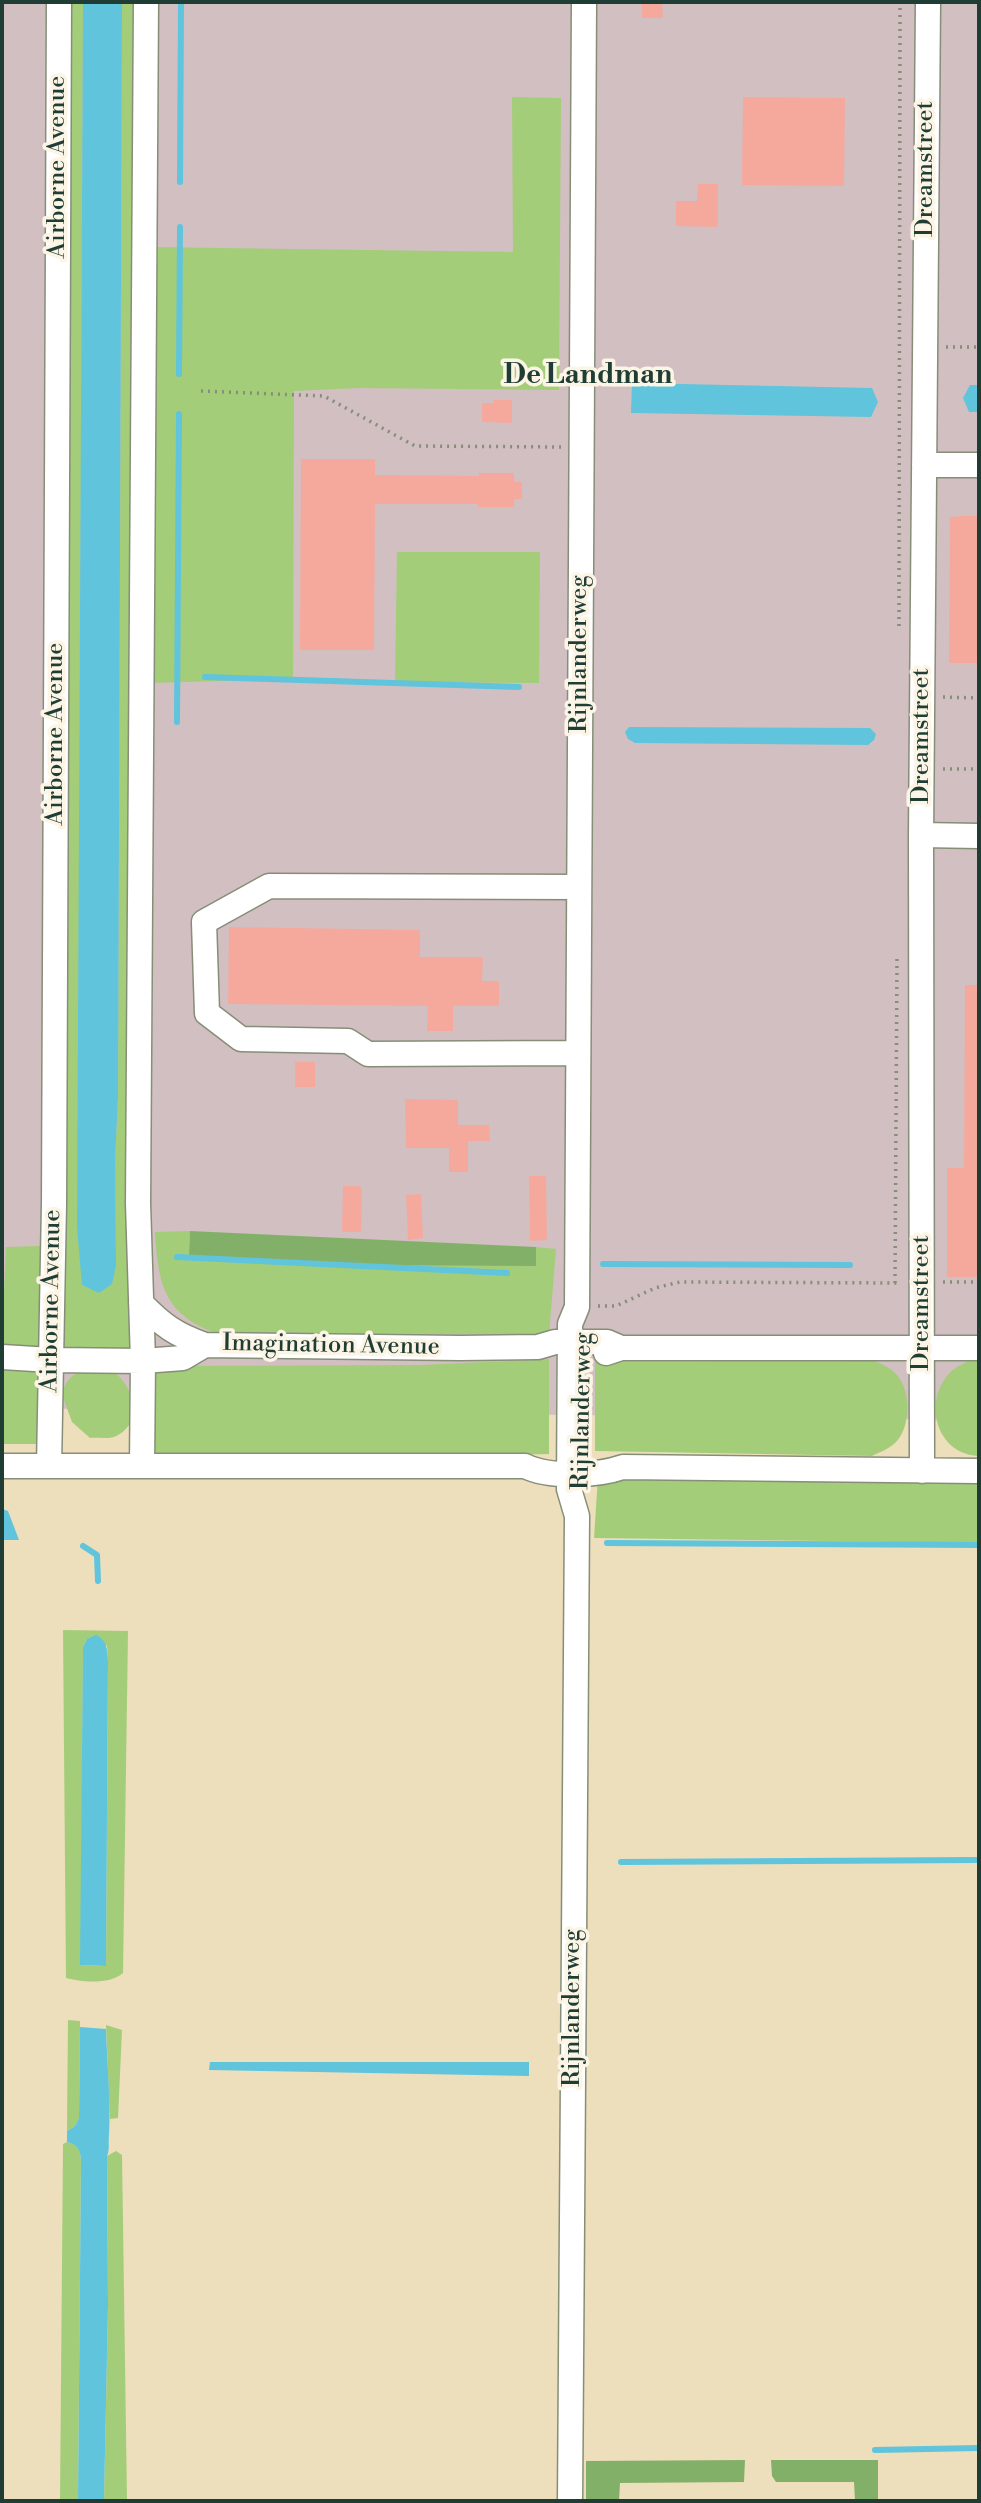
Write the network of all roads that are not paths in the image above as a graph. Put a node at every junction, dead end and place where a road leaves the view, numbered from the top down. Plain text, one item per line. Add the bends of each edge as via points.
1 (59, 2) edge
2 (146, 2) edge
3 (584, 2) edge
4 (928, 2) edge
5 (924, 465) junction
6 (979, 465) edge
7 (921, 835) junction
8 (979, 836) edge
9 (579, 887) junction
10 (578, 1053) junction
11 (141, 1303) junction
12 (205, 1345) junction
13 (578, 1347) junction
14 (979, 1348) edge
15 (922, 1349) junction
16 (2, 1357) edge
17 (51, 1360) junction
18 (143, 1361) junction
19 (2, 1466) edge
20 (49, 1466) junction
21 (142, 1466) junction
22 (578, 1466) junction
23 (922, 1471) junction
24 (979, 1471) edge
25 (570, 2501) edge

1 - 17 street, Airborne Avenue
2 - 11 street
3 - 9 street, Rijnlanderweg
4 - 5 street, Dreamstreet
5 - 6 street
5 - 7 street, Dreamstreet
7 - 8 street
7 - 15 street, Dreamstreet
9 - 10 street, Rijnlanderweg
9 - 10 street via 269,886 204,922 207,1013 241,1039 348,1041 368,1054
10 - 13 street, Rijnlanderweg via 577,1307 586,1323
11 - 12 street via 179,1336
11 - 18 street
12 - 13 street, Imagination Avenue via 538,1347 555,1352
12 - 18 street, Imagination Avenue via 183,1358
13 - 15 street, Imagination Avenue via 606,1353 621,1348
13 - 22 street, Rijnlanderweg
14 - 15 street, Imagination Avenue
15 - 23 street, Dreamstreet
16 - 17 street, Imagination Avenue
17 - 18 street, Imagination Avenue
17 - 20 street, Airborne Avenue
18 - 21 street
19 - 20 street
20 - 21 street
21 - 22 street via 525,1466 539,1459
22 - 23 street via 606,1473 622,1467
22 - 25 street, Rijnlanderweg via 586,1488 577,1516
23 - 24 street

